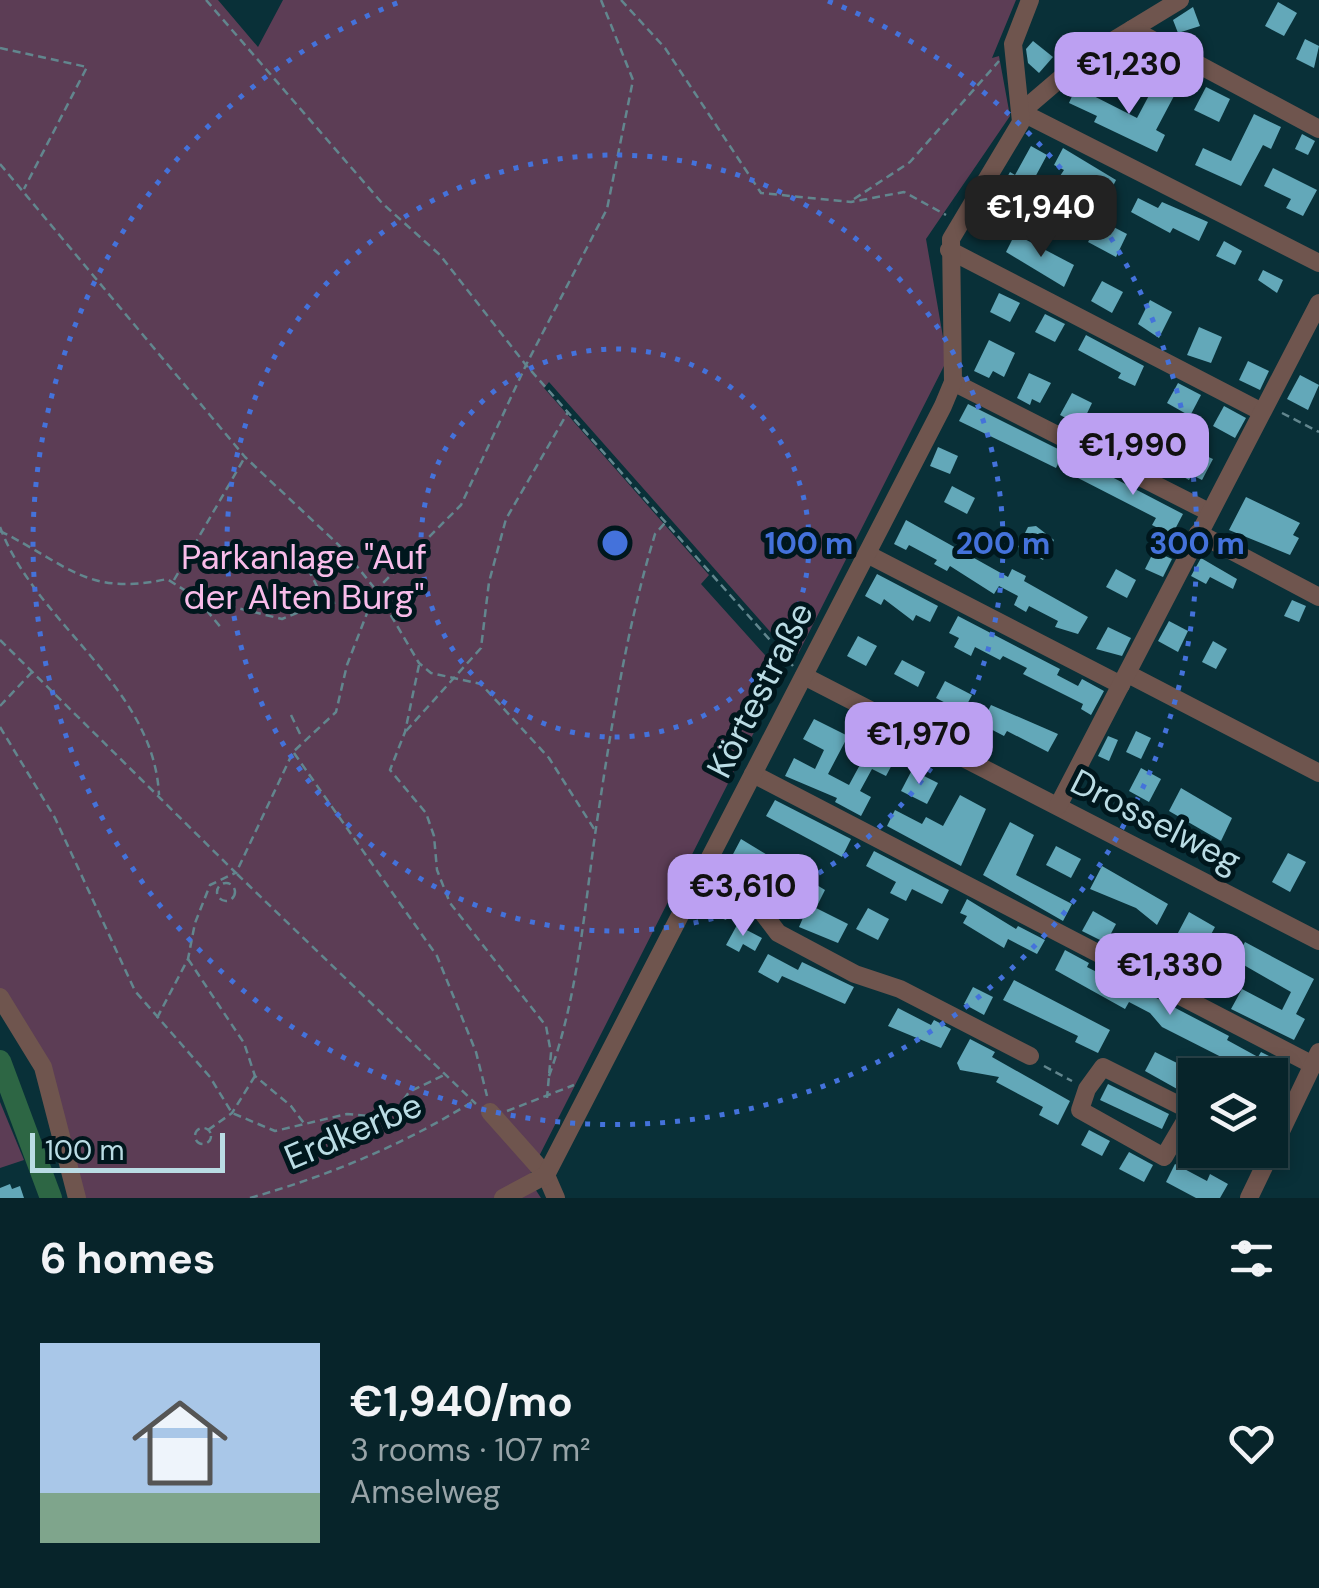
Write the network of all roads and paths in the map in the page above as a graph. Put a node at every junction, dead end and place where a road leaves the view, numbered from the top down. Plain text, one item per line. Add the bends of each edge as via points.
1 (206, 0) edge
2 (602, 0) edge
3 (621, 0) edge
4 (1030, 0) edge
5 (1180, 0) edge
6 (1132, 28) junction
7 (1013, 44) junction
8 (0, 48) edge
9 (1021, 112) junction
10 (1319, 128) edge
11 (0, 164) edge
12 (24, 190) junction
13 (851, 202) junction
14 (947, 216) dead end
15 (949, 250) junction
16 (1319, 264) edge
17 (1319, 302) edge
18 (526, 364) junction
19 (954, 382) junction
20 (1265, 408) junction
21 (568, 410) junction
22 (1319, 432) edge
23 (245, 457) junction
24 (1209, 512) junction
25 (666, 522) junction
26 (0, 530) edge
27 (1198, 533) junction
28 (866, 554) junction
29 (302, 556) dead end
30 (173, 581) junction
31 (376, 590) junction
32 (1319, 597) edge
33 (197, 598) junction
34 (326, 606) junction
35 (223, 630) dead end
36 (0, 640) edge
37 (419, 663) junction
38 (34, 670) junction
39 (804, 676) junction
40 (456, 677) junction
41 (1125, 679) junction
42 (0, 706) edge
43 (291, 715) dead end
44 (0, 726) edge
45 (406, 732) junction
46 (303, 739) junction
47 (294, 752) junction
48 (1319, 773) edge
49 (753, 774) junction
50 (159, 796) junction
51 (1058, 806) junction
52 (596, 832) junction
53 (236, 873) junction
54 (702, 874) junction
55 (230, 884) dead end
56 (1319, 941) edge
57 (188, 959) junction
58 (0, 997) edge
59 (156, 1018) junction
60 (1030, 1056) joint
61 (1313, 1064) edge
62 (444, 1075) junction
63 (254, 1076) junction
64 (549, 1076) junction
65 (581, 1080) dead end
66 (1087, 1088) junction
67 (1319, 1097) edge
68 (547, 1098) junction
69 (472, 1102) junction
70 (1178, 1104) edge
71 (490, 1112) junction
72 (232, 1113) junction
73 (1288, 1115) edge
74 (306, 1126) junction
75 (208, 1130) dead end
76 (1178, 1135) edge
77 (1263, 1168) edge
78 (546, 1175) junction
79 (77, 1198) edge
80 (250, 1198) edge
81 (503, 1198) edge
82 (556, 1198) edge
83 (1249, 1198) edge

1 - 18 path via 382,203 440,255
2 - 18 path via 633,80 607,209
3 - 13 path via 665,48 761,193
4 - 7 street, Körtestraße
5 - 6 street
6 - 9 street
6 - 10 street
7 - 9 street, Körtestraße
7 - 13 path via 910,162
8 - 12 path via 87,66
9 - 15 street, Körtestraße via 1017,134 964,214
9 - 16 street
11 - 12 path
12 - 23 path
13 - 14 path via 904,192
15 - 19 street, Körtestraße
15 - 20 street
17 - 20 street
18 - 21 path
18 - 31 path via 462,504
19 - 24 street
19 - 28 street, Körtestraße
20 - 22 path
20 - 24 street
21 - 25 path
21 - 40 path via 506,519 481,648
23 - 30 path
23 - 31 path
24 - 27 street
25 - 39 path
25 - 52 path via 655,534 630,630
26 - 30 path via 85,581
26 - 50 path via 36,596 142,730 158,767
27 - 32 street
27 - 41 street
28 - 39 street, Körtestraße
28 - 41 street
29 - 34 path
30 - 33 path
31 - 34 path
31 - 37 path
31 - 46 path via 336,712
33 - 34 path via 282,619
33 - 35 path
36 - 38 path
37 - 40 path via 431,674
37 - 45 path
38 - 42 path
38 - 50 path
39 - 49 street, Körtestraße
39 - 51 street, Drosselweg
40 - 45 path
40 - 52 path via 481,684 508,712 577,796
41 - 48 street
41 - 51 street
43 - 46 path
44 - 59 path via 55,818 134,991
45 - 64 path via 390,770 426,813 450,903 538,1010 549,1037
46 - 47 path
47 - 53 path
47 - 71 path via 437,956 476,1052
49 - 54 street, Körtestraße
49 - 61 street
50 - 53 path
51 - 56 street, Drosselweg
52 - 64 path via 579,956
53 - 55 path
53 - 57 path via 210,885
53 - 62 path
54 - 60 street via 753,900 778,932
54 - 78 street, Körtestraße
57 - 59 path
57 - 63 path via 244,1043
58 - 79 street via 43,1067
59 - 72 path via 210,1077
60 - 66 path
61 - 67 street
61 - 73 street
62 - 69 path
62 - 74 path via 380,1117 347,1114
63 - 72 path
63 - 74 path
64 - 68 path
65 - 68 path
66 - 70 street via 1103,1067
66 - 76 street via 1080,1110 1164,1157
68 - 71 path
69 - 71 path
69 - 80 path, Erdkerbe via 410,1140 329,1175
71 - 78 street
72 - 74 path via 275,1131
72 - 75 path
77 - 83 street
78 - 81 street
78 - 82 street

